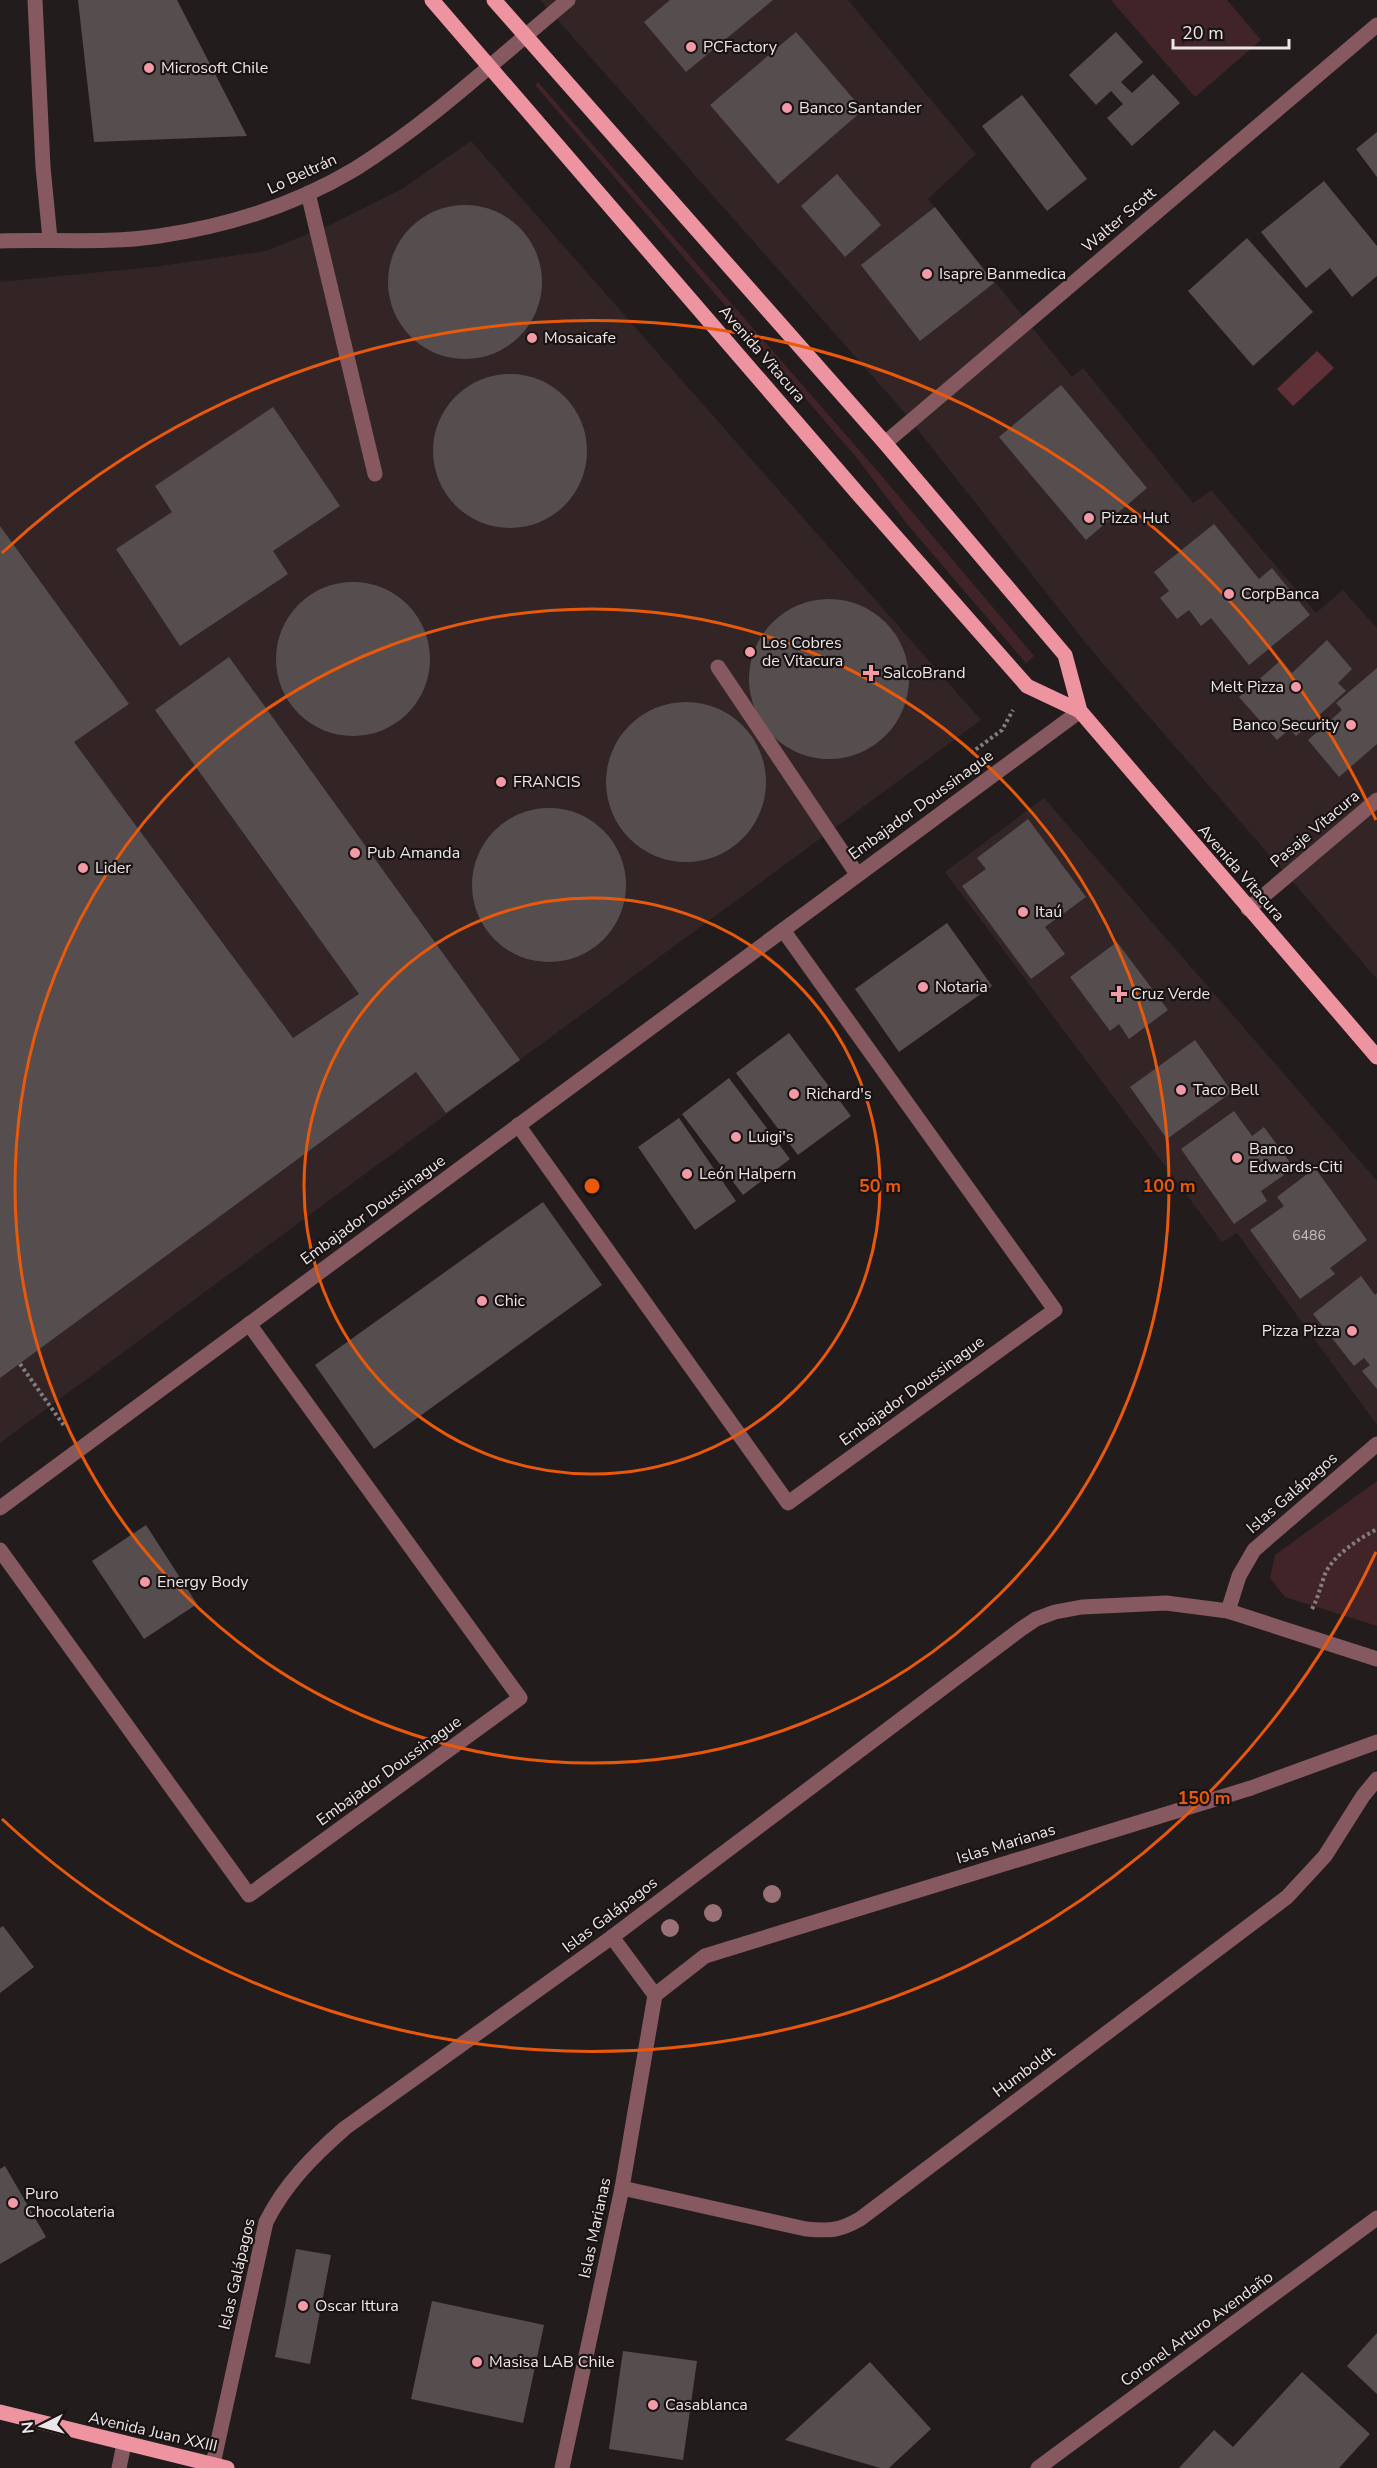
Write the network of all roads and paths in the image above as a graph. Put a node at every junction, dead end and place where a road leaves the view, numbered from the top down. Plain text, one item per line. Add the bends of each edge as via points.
1 (35, 0) edge
2 (432, 0) edge
3 (494, 0) edge
4 (568, 0) edge
5 (1377, 25) edge
6 (525, 36) junction
7 (489, 67) junction
8 (308, 193) junction
9 (50, 239) junction
10 (0, 241) edge
11 (885, 443) junction
12 (375, 474) dead end
13 (718, 667) dead end
14 (1080, 711) junction
15 (1377, 800) edge
16 (857, 874) junction
17 (1248, 909) junction
18 (783, 930) junction
19 (1377, 1057) edge
20 (518, 1125) junction
21 (249, 1324) junction
22 (20, 1364) dead end
23 (1377, 1444) edge
24 (80, 1448) junction
25 (43, 1476) junction
26 (0, 1494) edge
27 (0, 1508) edge
28 (1377, 1529) edge
29 (0, 1550) edge
30 (1228, 1611) junction
31 (1299, 1634) junction
32 (1377, 1659) edge
33 (1377, 1742) edge
34 (1377, 1779) edge
35 (612, 1937) junction
36 (655, 1995) junction
37 (622, 2188) junction
38 (1377, 2218) edge
39 (0, 2412) edge
40 (124, 2444) junction
41 (220, 2466) edge
42 (118, 2468) edge
43 (562, 2468) edge
44 (1038, 2468) edge

1 - 9 street
2 - 7 main road, Avenida Vitacura
3 - 6 main road, Avenida Vitacura
4 - 6 street, Lo Beltrán
5 - 11 street, Walter Scott
6 - 7 street, Lo Beltrán
6 - 11 main road, Avenida Vitacura
7 - 8 street, Lo Beltrán via 396,142
7 - 14 main road, Avenida Vitacura via 1027,686
8 - 9 street, Lo Beltrán via 208,228 103,241
8 - 12 street
9 - 10 street, Lo Beltrán
11 - 14 main road, Avenida Vitacura via 1065,655
13 - 16 street
14 - 16 street, Embajador Doussinague
14 - 17 main road, Avenida Vitacura
15 - 17 street, Pasaje Vitacura
16 - 18 street, Embajador Doussinague
17 - 19 main road, Avenida Vitacura
18 - 20 street, Embajador Doussinague
18 - 20 street, Embajador Doussinague via 1055,1310 788,1503
20 - 21 street, Embajador Doussinague
21 - 24 street, Embajador Doussinague
21 - 29 street, Embajador Doussinague via 520,1698 249,1896
22 - 24 path
23 - 30 street, Islas Galápagos via 1254,1550 1239,1576
24 - 25 street, Embajador Doussinague
25 - 26 street, Embajador Doussinague
25 - 27 street, Embajador Doussinague
28 - 31 path via 1342,1552 1324,1574 1320,1594
30 - 31 street, Islas Galápagos
30 - 35 street, Islas Galápagos via 1166,1603 1132,1604 1082,1607 1036,1619
31 - 32 street, Islas Galápagos
33 - 36 street, Islas Marianas via 1251,1788 705,1956
34 - 37 street, Humboldt via 1325,1856 1287,1896 843,2229 806,2229
35 - 36 street
35 - 41 street, Islas Galápagos via 345,2128 278,2197 266,2222
36 - 37 street, Islas Marianas
37 - 43 street, Islas Marianas
38 - 44 street, Coronel Arturo Avendaño
39 - 40 main road, Avenida Juan XXIII
40 - 41 main road, Avenida Juan XXIII
40 - 42 street

